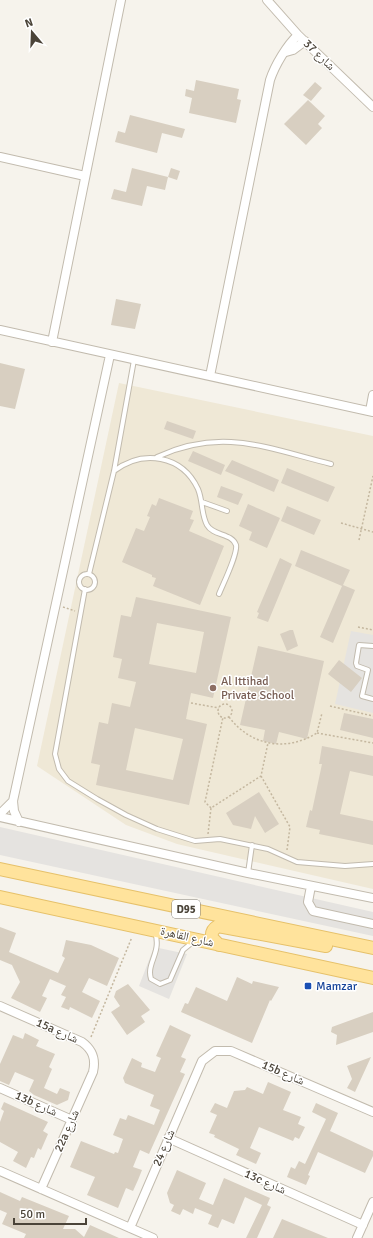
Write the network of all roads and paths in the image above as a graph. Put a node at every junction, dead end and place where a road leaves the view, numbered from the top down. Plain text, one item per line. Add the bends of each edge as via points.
1 (121, 0) edge
2 (268, 0) edge
3 (298, 35) junction
4 (305, 41) junction
5 (286, 52) junction
6 (373, 107) edge
7 (0, 157) edge
8 (85, 176) junction
9 (0, 330) edge
10 (52, 342) junction
11 (110, 355) junction
12 (134, 360) junction
13 (210, 376) junction
14 (373, 395) edge
15 (371, 411) edge
16 (156, 458) junction
17 (331, 464) dead end
18 (114, 471) junction
19 (373, 476) edge
20 (202, 502) junction
21 (227, 511) dead end
22 (341, 523) dead end
23 (361, 530) junction
24 (373, 532) edge
25 (359, 540) dead end
26 (89, 574) junction
27 (85, 589) junction
28 (219, 594) dead end
29 (358, 627) dead end
30 (373, 630) edge
31 (373, 646) edge
32 (373, 699) edge
33 (191, 704) dead end
34 (330, 706) dead end
35 (219, 708) junction
36 (322, 712) dead end
37 (229, 716) junction
38 (373, 716) edge
39 (223, 717) junction
40 (317, 733) junction
41 (268, 743) junction
42 (373, 743) edge
43 (261, 776) junction
44 (13, 801) junction
45 (211, 808) junction
46 (0, 814) edge
47 (0, 817) edge
48 (19, 822) junction
49 (208, 840) junction
50 (252, 845) junction
51 (286, 857) junction
52 (373, 864) edge
53 (0, 869) edge
54 (248, 873) junction
55 (310, 886) junction
56 (0, 897) edge
57 (373, 898) edge
58 (373, 924) edge
59 (137, 926) junction
60 (154, 930) junction
61 (197, 939) junction
62 (219, 945) junction
63 (373, 948) edge
64 (373, 978) edge
65 (0, 1006) edge
66 (87, 1046) junction
67 (198, 1068) joint
68 (93, 1072) joint
69 (0, 1088) edge
70 (373, 1112) edge
71 (72, 1120) junction
72 (168, 1138) junction
73 (0, 1171) edge
74 (41, 1189) junction
75 (373, 1202) edge
76 (363, 1225) junction
77 (130, 1228) junction
78 (153, 1238) edge
79 (357, 1238) edge

1 - 8 street
2 - 3 street, شارع 37
3 - 4 street, شارع 37
3 - 5 street via 288,45
4 - 5 street
4 - 6 street, شارع 37
5 - 13 street via 270,80
7 - 8 street
8 - 10 street
9 - 10 street
10 - 11 street
11 - 12 street
11 - 44 street
12 - 13 street
12 - 18 lane
13 - 15 street
14 - 15 street
16 - 17 lane via 191,444 227,441 246,442
16 - 18 lane via 134,459
16 - 20 lane via 178,465 187,472 194,481
18 - 26 lane
19 - 23 path
20 - 21 lane
20 - 28 lane via 209,528 230,538 236,548
22 - 23 path
23 - 24 path
23 - 25 path
26 - 27 lane via 83,575 79,580 80,586
26 - 27 lane via 94,577 95,584
27 - 49 lane via 56,746 59,768 68,781 126,815 195,841
29 - 30 path
31 - 32 lane via 359,645 356,663 357,666 368,670 362,696
33 - 35 path
34 - 38 path
35 - 37 path via 224,704 230,705 232,711
35 - 39 path via 219,714
36 - 40 path
37 - 39 path
37 - 41 path via 246,734
39 - 45 path via 205,802
40 - 41 path via 293,743
40 - 42 path
41 - 43 path
43 - 45 path
43 - 51 path via 290,827
44 - 46 street
44 - 48 street
45 - 49 path
47 - 48 street
48 - 54 street
49 - 50 lane via 220,839
50 - 51 lane
50 - 54 lane
51 - 52 lane via 297,862 325,865
53 - 63 main road, D95
54 - 55 street
55 - 57 street
55 - 58 street via 308,902 313,911
56 - 59 main road, شارع القاهرة / D95
59 - 60 main road, شارع القاهرة / D95
59 - 66 path
60 - 61 main road, شارع القاهرة / D95
60 - 61 lane via 158,946 149,974 151,979 160,984 170,980 184,950
61 - 62 main road, شارع القاهرة / D95
62 - 63 main road via 211,933 218,926 341,949
62 - 64 main road, شارع القاهرة / D95
65 - 66 street, 15a شارع
66 - 68 street, 15a شارع via 94,1058
67 - 70 street, 15b شارع via 207,1055 215,1051 231,1051
67 - 72 street, شارع 24
68 - 71 street, 22a شارع
69 - 71 street, 13b شارع
71 - 74 street, 22a شارع
72 - 76 street, 13c شارع
72 - 77 street, شارع 24
73 - 74 street
74 - 77 street
75 - 76 street
76 - 79 street
77 - 78 street

